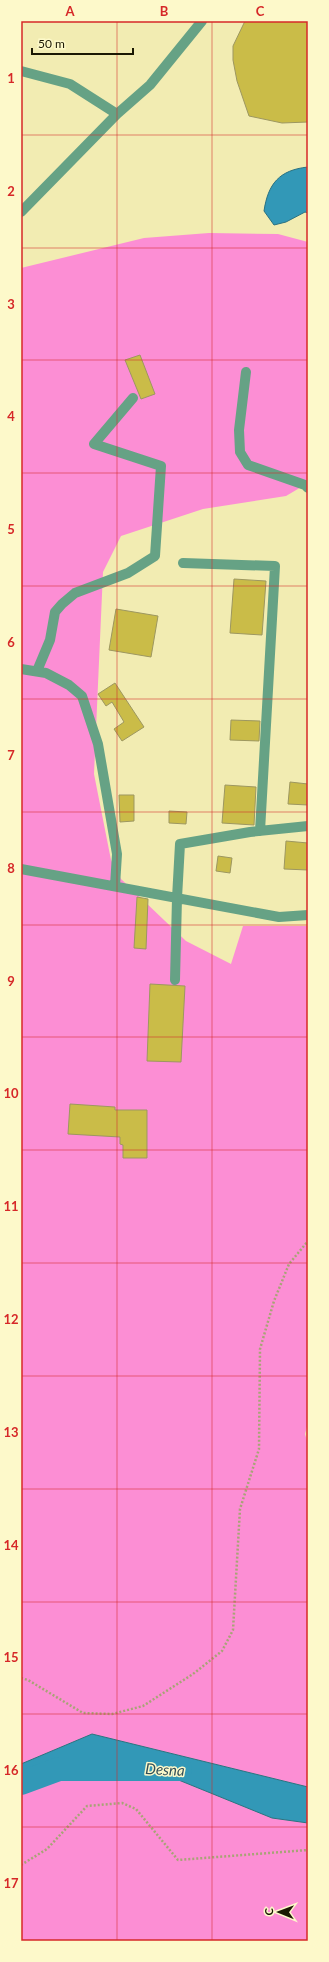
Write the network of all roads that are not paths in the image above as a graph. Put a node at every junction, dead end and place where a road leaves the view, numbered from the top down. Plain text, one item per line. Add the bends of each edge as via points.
1 (202, 21) edge
2 (21, 71) edge
3 (118, 114) junction
4 (21, 212) edge
5 (246, 372) dead end
6 (133, 398) dead end
7 (308, 488) edge
8 (183, 563) dead end
9 (21, 669) edge
10 (37, 671) junction
11 (308, 826) edge
12 (260, 831) junction
13 (21, 869) edge
14 (115, 886) junction
15 (177, 898) junction
16 (308, 915) edge
17 (175, 980) dead end

1 - 3 street via 150,85
2 - 3 street via 70,84
3 - 4 street
5 - 7 street via 239,430 240,452 248,465
6 - 10 street via 94,444 161,466 155,556 128,573 75,593 55,612 50,640
8 - 12 street via 275,566
9 - 10 street
10 - 14 street via 69,685 82,696 100,752 117,854
11 - 12 street
12 - 15 street via 180,844
13 - 14 street
14 - 15 street
15 - 16 street via 279,917
15 - 17 street

